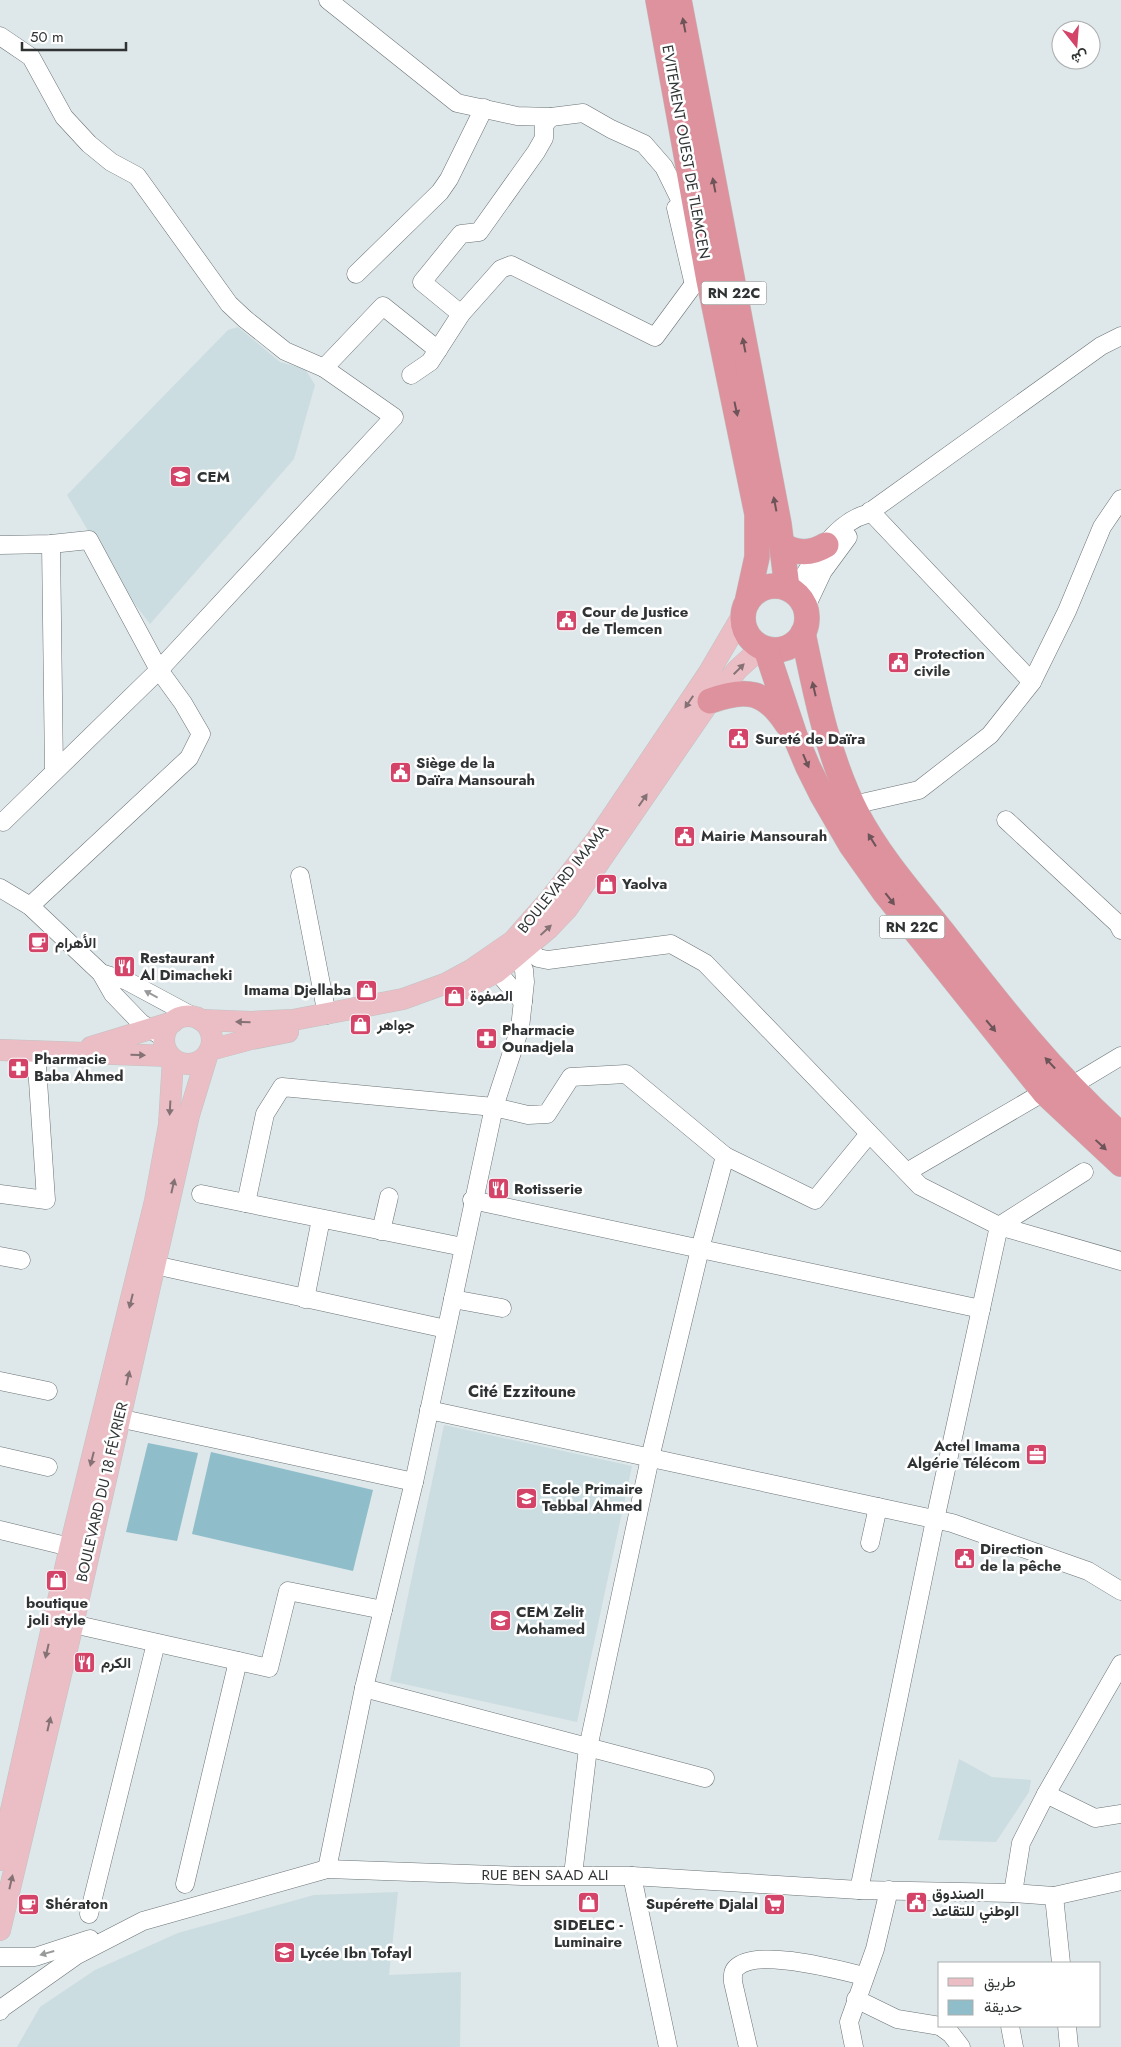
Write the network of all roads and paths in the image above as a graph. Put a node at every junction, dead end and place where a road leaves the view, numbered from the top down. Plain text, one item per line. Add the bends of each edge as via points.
1 (328, 0) edge
2 (658, 0) edge
3 (679, 0) edge
4 (0, 36) edge
5 (484, 108) junction
6 (552, 117) junction
7 (669, 176) junction
8 (703, 247) junction
9 (356, 274) dead end
10 (701, 280) junction
11 (461, 314) junction
12 (1121, 336) edge
13 (438, 350) junction
14 (324, 368) junction
15 (411, 376) dead end
16 (1121, 499) edge
17 (869, 512) junction
18 (51, 544) junction
19 (0, 545) edge
20 (782, 545) junction
21 (826, 545) junction
22 (796, 595) junction
23 (745, 607) junction
24 (803, 633) junction
25 (764, 648) junction
26 (159, 670) junction
27 (1032, 682) junction
28 (710, 701) junction
29 (795, 736) junction
30 (54, 771) junction
31 (853, 805) junction
32 (1006, 820) dead end
33 (1, 823) edge
34 (300, 876) dead end
35 (0, 888) edge
36 (30, 906) junction
37 (1121, 930) edge
38 (520, 948) junction
39 (492, 966) junction
40 (101, 973) junction
41 (523, 1002) junction
42 (326, 1015) junction
43 (198, 1018) junction
44 (166, 1041) junction
45 (0, 1050) edge
46 (36, 1051) junction
47 (72, 1053) junction
48 (208, 1053) junction
49 (1121, 1056) edge
50 (1071, 1086) junction
51 (1044, 1092) junction
52 (494, 1107) junction
53 (869, 1134) junction
54 (1121, 1135) edge
55 (725, 1156) junction
56 (1121, 1164) edge
57 (907, 1172) junction
58 (1084, 1172) dead end
59 (0, 1194) edge
60 (201, 1194) dead end
61 (389, 1197) dead end
62 (472, 1200) junction
63 (246, 1203) junction
64 (321, 1218) junction
65 (999, 1226) junction
66 (381, 1231) junction
67 (463, 1247) junction
68 (700, 1249) junction
69 (0, 1256) edge
70 (21, 1260) dead end
71 (1121, 1261) edge
72 (148, 1263) junction
73 (453, 1298) junction
74 (305, 1299) junction
75 (502, 1308) dead end
76 (981, 1309) junction
77 (446, 1329) junction
78 (0, 1381) edge
79 (48, 1391) dead end
80 (429, 1410) junction
81 (111, 1417) junction
82 (0, 1456) edge
83 (650, 1458) junction
84 (48, 1467) dead end
85 (414, 1482) junction
86 (878, 1507) junction
87 (935, 1520) junction
88 (0, 1530) edge
89 (870, 1542) dead end
90 (70, 1547) junction
91 (1121, 1591) edge
92 (383, 1610) junction
93 (73, 1624) junction
94 (156, 1643) junction
95 (238, 1662) junction
96 (1121, 1664) edge
97 (364, 1688) junction
98 (588, 1748) junction
99 (705, 1778) dead end
100 (1046, 1794) junction
101 (1121, 1814) edge
102 (4, 1830) edge
103 (0, 1860) edge
104 (327, 1869) junction
105 (573, 1875) junction
106 (632, 1876) junction
107 (1121, 1881) edge
108 (185, 1884) dead end
109 (859, 1890) junction
110 (889, 1890) junction
111 (1013, 1893) junction
112 (1054, 1896) junction
113 (89, 1914) dead end
114 (143, 1921) junction
115 (0, 1930) edge
116 (0, 1957) edge
117 (1061, 1962) edge
118 (864, 1976) junction
119 (856, 1999) junction
120 (0, 2011) edge
121 (938, 2025) edge
122 (942, 2027) edge
123 (1010, 2027) edge
124 (1067, 2027) edge
125 (668, 2047) edge
126 (748, 2047) edge
127 (854, 2047) edge
128 (961, 2047) edge
129 (1014, 2047) edge
130 (1069, 2047) edge

1 - 5 street via 457,102
2 - 8 highway, EVITEMENT OUEST DE TLEMCEN / RN 22C
20 -> 3 highway, EVITEMENT OUEST DE TLEMCEN / RN 22C
4 - 14 street via 31,57 64,117 89,144 111,162 137,176 229,304 285,351
5 - 6 street via 517,116
5 - 9 street via 440,192
6 - 7 street via 583,113 644,144
6 - 11 street via 544,125 544,138 536,152 480,232 461,234 422,282
7 - 8 street
7 - 10 street
8 - 10 highway, EVITEMENT OUEST DE TLEMCEN / RN 22C
10 - 11 street via 655,337 511,265 500,269
10 -> 23 highway, EVITEMENT OUEST DE TLEMCEN / RN 22C via 756,514 757,556
11 - 13 street
12 - 17 street via 1101,346
13 - 14 street via 383,306
13 - 15 street via 430,362
14 - 26 street via 394,417
16 - 27 street via 1102,527 1067,611
17 - 21 street via 856,517
17 - 22 street via 862,525 834,554 816,583
17 - 27 street
18 - 19 street
18 - 26 street via 89,540
18 - 30 street
20 - 21 highway via 796,551 812,552
20 - 22 highway, EVITEMENT OUEST DE TLEMCEN / RN 22C
21 - 22 street via 805,573
22 - 23 highway via 773,585 759,589
22 - 24 highway via 807,616
23 - 25 highway via 743,626 747,635
23 -> 38 main road, BOULEVARD IMAMA via 708,674 597,839 550,899
24 - 25 highway via 791,646 774,650
31 -> 24 highway, RN 22C via 825,736
28 -> 25 main road, BOULEVARD IMAMA via 738,669
25 - 29 highway, RN 22C
26 - 30 street
26 - 36 street via 201,734 189,758
27 - 31 street via 990,735 919,790
28 - 29 highway via 741,692 759,696 773,707
38 -> 28 main road, BOULEVARD IMAMA via 549,928 567,908
29 -> 51 highway, RN 22C via 822,795 851,845 903,916
30 - 33 street
50 -> 31 highway, RN 22C via 999,1004 930,916 874,843
32 - 37 street
34 - 42 street
35 - 36 street
36 - 40 street
38 - 39 main road, BOULEVARD IMAMA
38 - 41 street via 524,970
38 - 53 street via 548,960 671,944 705,963
39 - 41 street
39 - 42 main road, BOULEVARD IMAMA via 403,999
39 - 48 main road, BOULEVARD IMAMA via 444,998 413,1008 271,1035
43 -> 40 street via 127,981
40 - 44 street via 113,994 141,1023
41 - 52 street via 520,1028
42 -> 43 main road, BOULEVARD IMAMA via 265,1022
43 - 44 main road via 187,1016
43 - 48 main road via 206,1024 212,1037
47 -> 44 main road
44 - 47 main road
44 - 48 main road via 179,1062 191,1064 202,1060
44 -> 72 main road, BOULEVARD DU 18 FÉVRIER via 169,1125
45 - 46 main road
46 - 47 main road
46 - 59 street via 46,1200
72 -> 48 main road, BOULEVARD DU 18 FÉVRIER
49 - 50 street
50 - 54 highway, RN 22C
51 -> 56 highway, RN 22C
51 - 57 street
52 - 55 street via 528,1115 547,1114 571,1076 626,1074
52 - 62 street
52 - 63 street via 282,1087 265,1114
53 - 55 street via 814,1200
53 - 57 street
55 - 68 street
57 - 65 street via 920,1186
58 - 65 street
60 - 63 street
61 - 66 street
62 - 67 street
62 - 68 street
63 - 64 street
64 - 66 street
64 - 74 street
65 - 71 street
65 - 76 street
66 - 67 street
67 - 73 street
68 - 76 street
68 - 83 street
69 - 70 street
72 - 74 street
72 - 81 main road, BOULEVARD DU 18 FÉVRIER
73 - 75 street
73 - 77 street
74 - 77 street
76 - 87 street
77 - 80 street
78 - 79 street
80 - 83 street
80 - 85 street
81 - 85 street
81 -> 90 main road, BOULEVARD DU 18 FÉVRIER
81 - 93 main road, BOULEVARD DU 18 FÉVRIER
82 - 84 street
83 - 86 street
83 - 98 street
85 - 92 street
86 - 87 street
86 - 89 street
87 - 91 street via 952,1523 1088,1572
87 - 109 street
88 - 90 street
90 -> 102 main road, BOULEVARD DU 18 FÉVRIER
92 - 95 street via 288,1591 269,1668
92 - 97 street
93 - 94 street
115 -> 93 main road, BOULEVARD DU 18 FÉVRIER
94 - 95 street
94 - 113 street
95 - 108 street
96 - 100 street
97 - 98 street
97 - 104 street
98 - 99 street
98 - 105 street
100 - 101 street via 1095,1818
100 - 111 street via 1021,1843
102 - 103 main road, BOULEVARD DU 18 FÉVRIER
104 - 105 street, RUE BEN SAAD ALI
104 - 114 street, RUE BEN SAAD ALI
105 - 106 street, RUE BEN SAAD ALI
106 - 109 street, RUE BEN SAAD ALI
106 - 125 street
107 - 112 street, RUE BEN SAAD ALI
109 - 110 street, RUE BEN SAAD ALI
110 - 111 street, RUE BEN SAAD ALI
110 - 118 street via 875,1949
111 - 112 street, RUE BEN SAAD ALI
112 - 117 street
114 -> 116 street via 36,1957
114 - 120 street, RUE BEN SAAD ALI via 77,1955
118 - 119 street
118 - 126 street via 782,1960 756,1961 735,1968 734,1982
119 - 121 street via 897,2019
119 - 127 street via 849,2022
122 - 128 street
123 - 129 street
124 - 130 street

